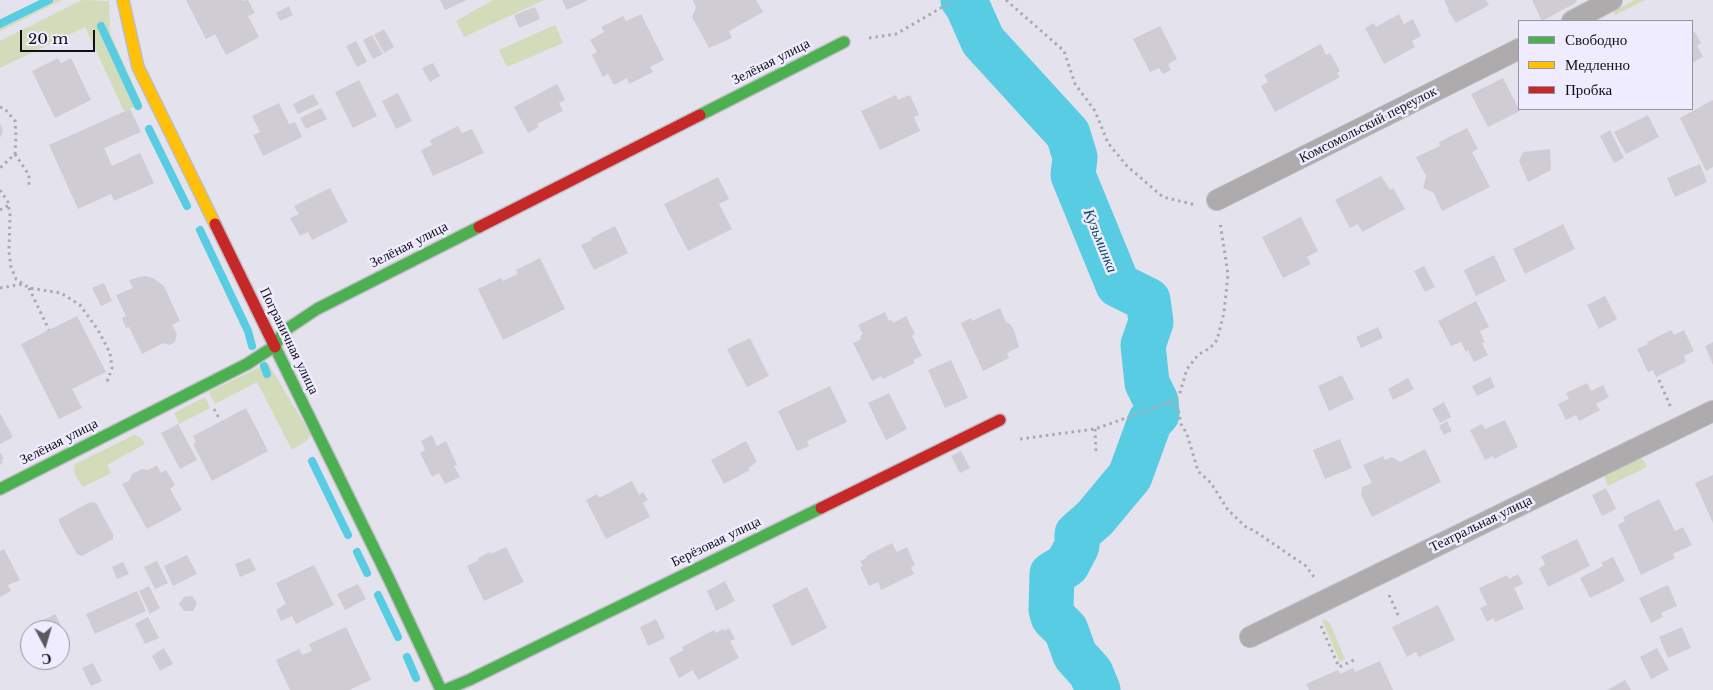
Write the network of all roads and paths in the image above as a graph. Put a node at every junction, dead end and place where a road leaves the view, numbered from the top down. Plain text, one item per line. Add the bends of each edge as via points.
1 (123, 0) edge
2 (951, 0) edge
3 (1006, 0) edge
4 (1612, 0) edge
5 (1574, 20) edge
6 (844, 42) joint
7 (1518, 50) edge
8 (0, 107) edge
9 (15, 154) junction
10 (0, 168) edge
11 (29, 188) dead end
12 (0, 190) edge
13 (1217, 200) junction
14 (9, 205) junction
15 (0, 210) edge
16 (23, 284) junction
17 (0, 288) edge
18 (29, 288) junction
19 (49, 330) dead end
20 (275, 346) junction
21 (1659, 380) dead end
22 (107, 382) dead end
23 (1168, 404) junction
24 (213, 406) dead end
25 (1713, 411) edge
26 (1673, 413) dead end
27 (220, 420) dead end
28 (1000, 420) joint
29 (1095, 429) junction
30 (1096, 452) dead end
31 (0, 489) edge
32 (1388, 592) dead end
33 (1331, 598) junction
34 (1399, 617) dead end
35 (1322, 628) dead end
36 (1250, 637) dead end
37 (1354, 660) dead end
38 (441, 690) edge
39 (445, 690) edge

1 - 20 street, Пограничная улица via 138,67
2 - 6 path via 896,34
3 - 13 path via 1064,51 1075,84 1095,111 1108,143 1128,166 1163,197 1206,208
4 - 5 street
6 - 20 street, Зелёная улица via 317,309 284,331
7 - 13 street, Комсомольский переулок
8 - 9 path via 15,121
9 - 10 path
9 - 11 path via 29,174
12 - 14 path
13 - 23 path via 1228,274 1224,313 1217,340 1187,369 1179,396
14 - 15 path
14 - 16 path via 10,267
16 - 17 path
16 - 18 path
18 - 19 path
18 - 22 path via 62,293 80,305 110,353 112,368
20 - 31 street, Зелёная улица via 247,364
20 - 38 street, Пограничная улица
21 - 26 path
23 - 29 path
23 - 33 path via 1175,404 1178,408 1198,471 1228,510 1247,528 1306,566
24 - 27 path
25 - 33 street, Театральная улица
28 - 29 path via 1019,439
28 - 39 street, Берёзовая улица
29 - 30 path
32 - 34 path
33 - 36 street, Театральная улица
35 - 37 path via 1339,667

